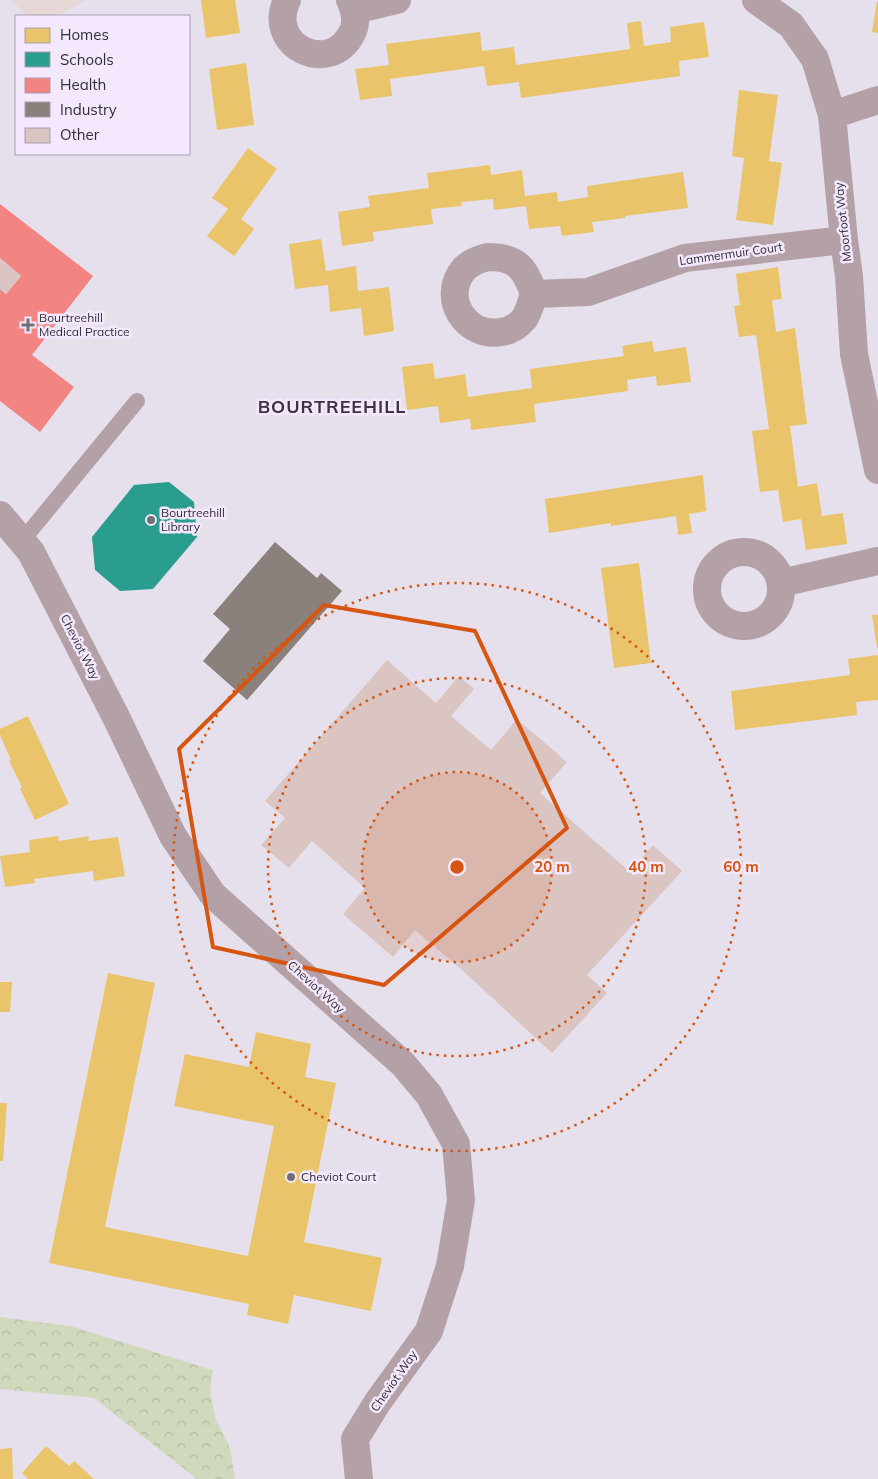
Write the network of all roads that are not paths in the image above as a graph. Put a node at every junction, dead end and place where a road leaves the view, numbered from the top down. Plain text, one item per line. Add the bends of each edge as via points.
1 (287, 0) edge
2 (397, 0) edge
3 (756, 0) edge
4 (352, 5) edge
5 (878, 100) edge
6 (832, 115) junction
7 (844, 240) junction
8 (534, 294) dead end
9 (137, 401) dead end
10 (876, 454) edge
11 (0, 515) edge
12 (22, 542) junction
13 (878, 561) edge
14 (781, 583) dead end
15 (359, 1479) edge

1 - 4 street via 282,16 284,29 300,50 312,54 326,54 339,49 348,40 355,26
2 - 4 street
3 - 6 street, Moorfoot Way via 791,25 815,59
5 - 6 street
6 - 7 street, Moorfoot Way
7 - 8 street, Lammermuir Court via 685,258 588,292
7 - 10 street, Moorfoot Way via 854,354
9 - 12 lane
11 - 12 street, Cheviot Way
12 - 15 street, Cheviot Way via 31,552 116,717 173,836 212,895 403,1064 429,1095 456,1144 461,1200 450,1266 429,1331 354,1439
13 - 14 street

